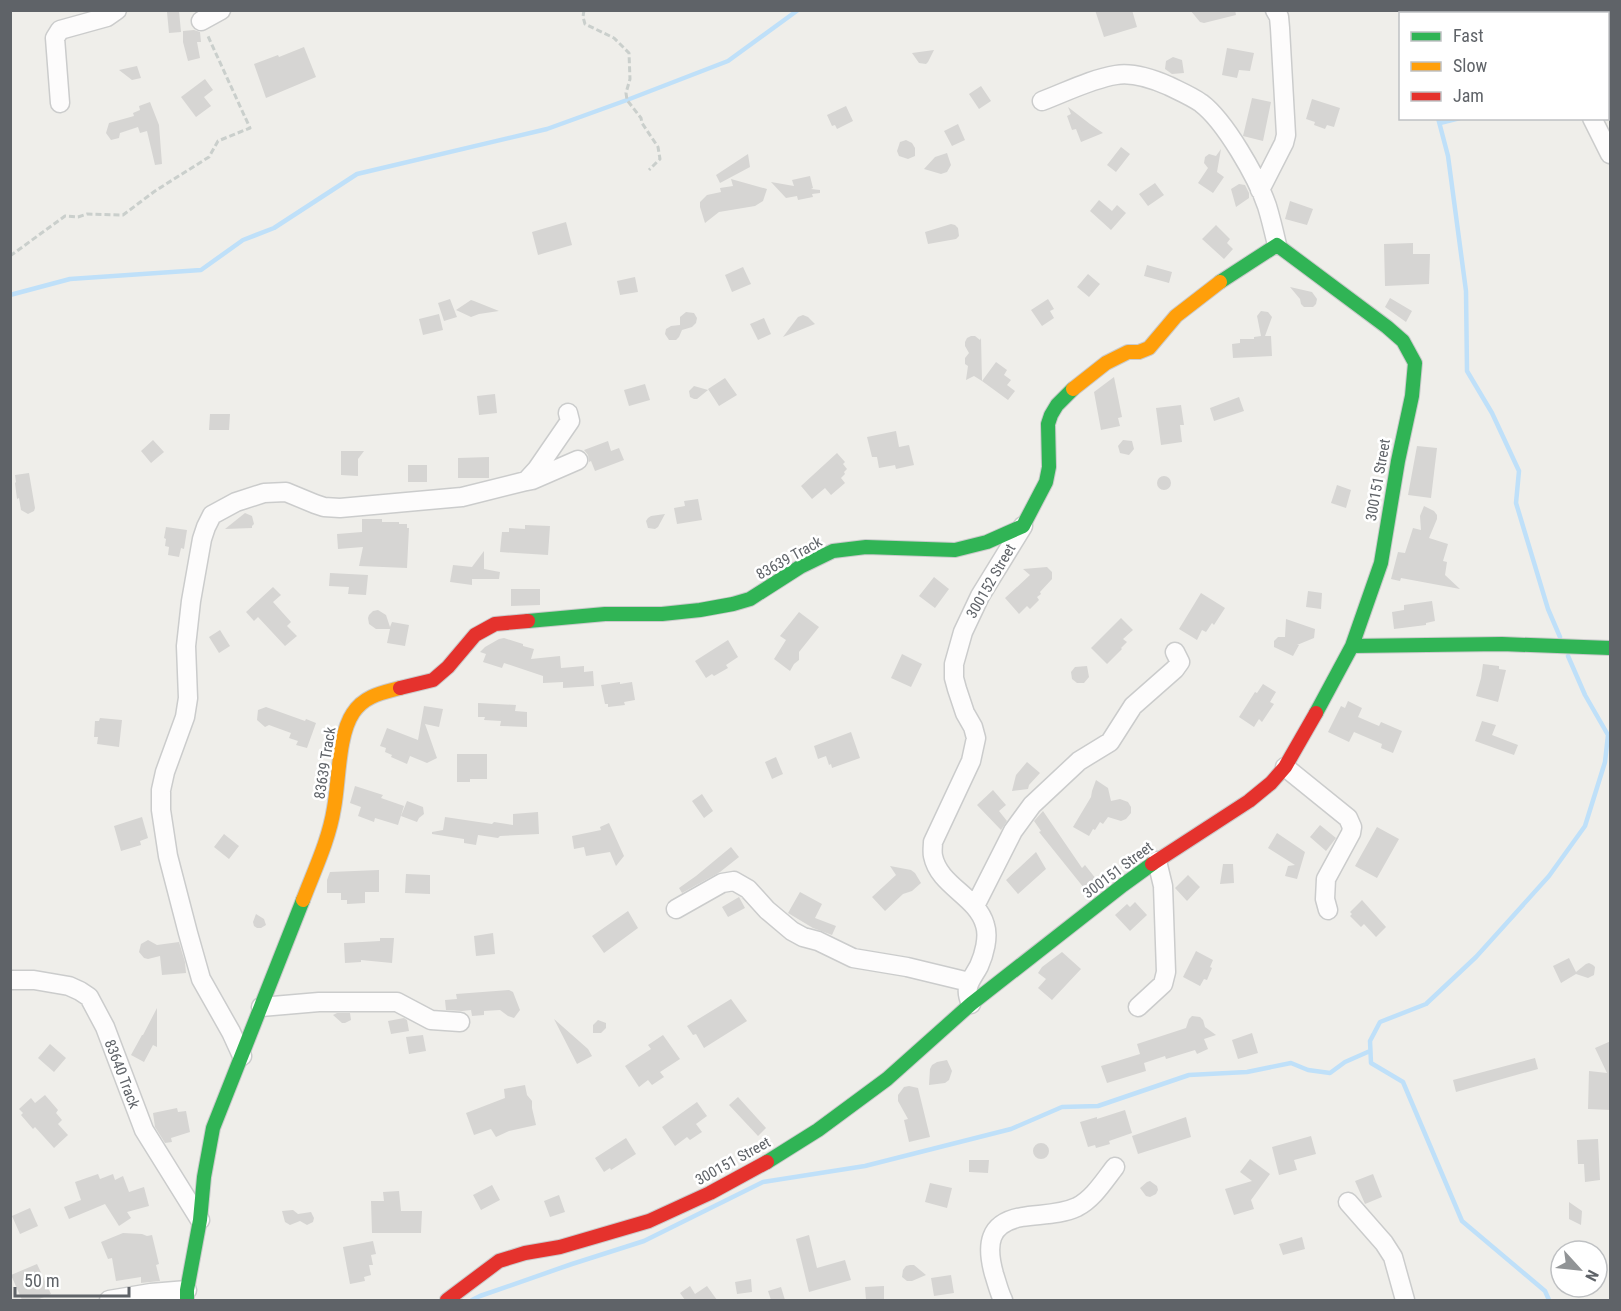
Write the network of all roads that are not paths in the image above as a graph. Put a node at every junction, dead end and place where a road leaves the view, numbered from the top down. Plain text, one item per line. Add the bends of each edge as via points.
1 (117, 10) edge
2 (220, 10) edge
3 (1275, 10) edge
4 (201, 21) road end
5 (1042, 100) dead end
6 (60, 103) dead end
7 (1593, 120) edge
8 (1611, 154) edge
9 (1260, 190) junction
10 (1277, 245) junction
11 (568, 413) dead end
12 (578, 460) dead end
13 (526, 481) junction
14 (1023, 526) junction
15 (1352, 646) junction
16 (1609, 647) edge
17 (1175, 652) dead end
18 (1285, 767) junction
19 (1157, 861) junction
20 (975, 906) junction
21 (676, 909) dead end
22 (1328, 910) dead end
23 (10, 980) edge
24 (969, 982) junction
25 (971, 1004) junction
26 (261, 1007) junction
27 (1138, 1007) dead end
28 (460, 1022) dead end
29 (242, 1056) junction
30 (1115, 1167) dead end
31 (1348, 1202) dead end
32 (200, 1220) junction
33 (187, 1295) edge
34 (109, 1300) edge
35 (447, 1300) edge
36 (1003, 1300) edge
37 (1405, 1300) edge

1 - 6 street via 56,34
2 - 4 street
3 - 9 street via 1280,28 1286,135
5 - 9 street via 1117,75 1158,81 1200,102 1217,118
7 - 8 street
9 - 10 street
10 - 14 street, 300152 Street via 1176,316 1149,348 1120,355 1065,396 1048,424 1046,482
10 - 15 street, 300151 Street via 1387,327 1403,341 1415,363 1381,563
11 - 13 street via 570,421
12 - 13 street
13 - 29 street via 462,497 340,508 324,507 286,492 264,493 212,515 206,527 186,646 185,717 165,772 161,810 168,856 201,979
14 - 20 street, 300152 Street via 980,596 963,632 954,664 957,689 976,738 975,748 933,842 933,855 953,888
14 - 26 street, 83639 Track via 987,542 955,550 866,547 833,551 750,599 733,604 662,614 605,614 495,624 475,635 433,680 375,694 362,702 347,725 328,833
15 - 16 street
15 - 18 street, 300151 Street
17 - 20 street via 1180,662 1175,669 1133,706 1110,742 1079,761 1032,804 1013,831
18 - 19 street, 300151 Street via 1249,801
18 - 22 street via 1351,823 1351,833 1326,879
19 - 25 street, 300151 Street
19 - 27 street via 1163,886 1166,972 1163,984
20 - 24 street, 300152 Street via 986,926 986,939 979,965
21 - 24 street via 722,883 734,881 803,937 853,958
23 - 32 street, 83640 Track via 63,985 89,997 105,1027 144,1130
24 - 25 street
25 - 35 street, 300151 Street via 887,1079 762,1165 649,1221 499,1261
26 - 28 street via 397,1002 431,1020
26 - 29 street, 83639 Track
29 - 32 street, 83639 Track via 213,1128
30 - 36 street via 1088,1200 1076,1207 1019,1218 996,1230 989,1245 990,1260
31 - 37 street via 1393,1257
32 - 33 street, 83639 Track
33 - 34 street via 151,1293

